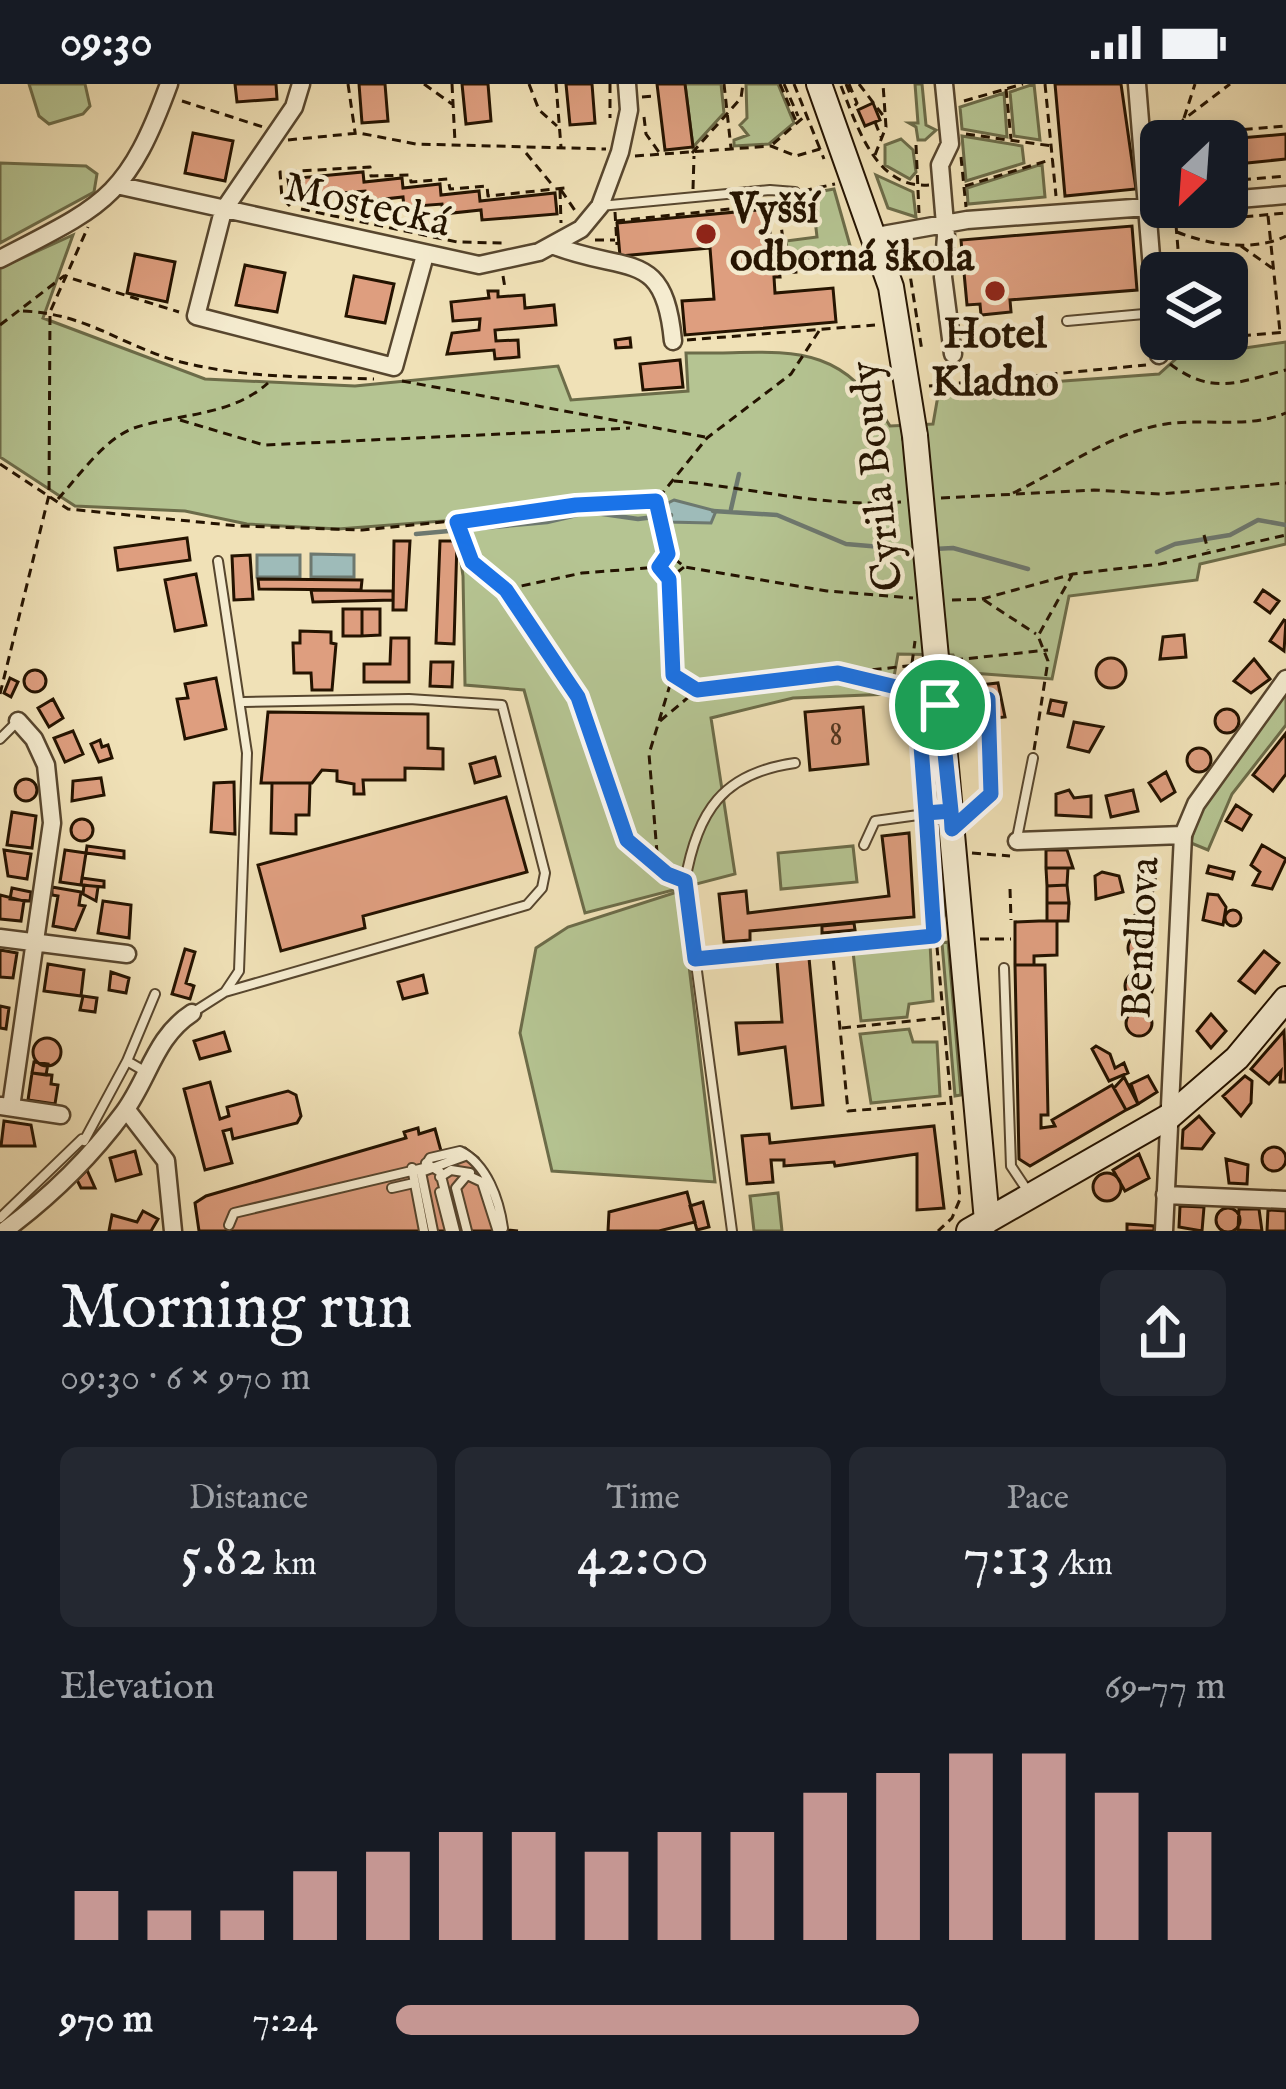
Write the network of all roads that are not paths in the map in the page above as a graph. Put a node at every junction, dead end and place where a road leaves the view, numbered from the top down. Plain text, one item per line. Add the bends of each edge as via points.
1 (301, 84) edge
2 (627, 84) edge
3 (819, 84) edge
4 (944, 84) edge
5 (1137, 84) edge
6 (171, 92) edge
7 (1142, 120) edge
8 (121, 186) junction
9 (795, 192) road end
10 (1286, 195) edge
11 (1248, 198) edge
12 (592, 206) junction
13 (1140, 207) edge
14 (223, 212) junction
15 (945, 222) junction
16 (550, 240) junction
17 (870, 244) junction
18 (425, 255) junction
19 (0, 259) edge
20 (1140, 314) edge
21 (1067, 321) dead end
22 (673, 341) road end
23 (953, 354) dead end
24 (218, 561) dead end
25 (1286, 679) edge
26 (244, 702) junction
27 (940, 705) junction
28 (18, 721) joint
29 (0, 739) edge
30 (1033, 758) road end
31 (795, 763) dead end
32 (943, 818) junction
33 (1184, 835) junction
34 (864, 845) dead end
35 (1013, 848) joint
36 (0, 938) edge
37 (34, 943) junction
38 (127, 954) dead end
39 (1004, 968) dead end
40 (226, 992) junction
41 (154, 994) dead end
42 (1286, 999) edge
43 (186, 1016) joint
44 (127, 1061) junction
45 (147, 1073) junction
46 (6, 1107) edge
47 (126, 1109) junction
48 (61, 1115) dead end
49 (1170, 1116) junction
50 (88, 1144) junction
51 (412, 1168) junction
52 (424, 1168) junction
53 (472, 1175) junction
54 (460, 1178) junction
55 (420, 1184) junction
56 (392, 1188) dead end
57 (1166, 1195) junction
58 (1031, 1196) junction
59 (1286, 1200) edge
60 (0, 1218) edge
61 (230, 1228) edge
62 (500, 1228) edge
63 (981, 1228) edge
64 (4, 1231) edge
65 (173, 1231) edge
66 (424, 1231) edge
67 (433, 1231) edge
68 (454, 1231) edge
69 (467, 1231) edge
70 (732, 1231) edge
71 (1164, 1231) edge

1 - 14 street
2 - 12 street via 620,152
3 - 17 street, Cyrila Boudy
4 - 15 street
5 - 7 street
6 - 8 street
8 - 14 street, Mostecká
8 - 19 street
9 - 12 lane
10 - 11 street
12 - 16 street, Mostecká via 581,229
13 - 15 street
14 - 18 street, Mostecká
14 - 18 street via 196,316 394,367
15 - 17 street
15 - 23 street
16 - 18 street, Mostecká via 479,265
16 - 22 street via 654,276 668,295
17 - 27 street, Cyrila Boudy, bridge via 902,341 915,436 925,666
20 - 21 lane
24 - 26 lane
25 - 33 street, Bendlova via 1196,804
26 - 40 lane via 239,971
26 - 40 lane via 502,705 545,873 527,904
27 - 32 street, Cyrila Boudy
27 - 32 lane via 988,699 991,794
28 - 29 lane
28 - 37 street via 34,739 50,791
30 - 35 lane
31 - 70 lane via 740,775 718,797 685,881
32 - 34 lane via 875,821
32 - 63 street, Cyrila Boudy
33 - 35 street
33 - 49 street, Bendlova
36 - 37 street
37 - 38 street
37 - 46 street
39 - 58 lane via 1011,1166
40 - 43 lane
41 - 44 lane
42 - 49 street via 1238,1058
43 - 45 street via 165,1034
44 - 45 lane
44 - 50 lane
45 - 47 street
46 - 48 street
47 - 50 street
47 - 65 street via 166,1161
49 - 57 street, Bendlova
49 - 58 street
50 - 60 lane
50 - 64 street
51 - 61 lane via 236,1212
51 - 66 lane
51 - 68 lane via 438,1167
52 - 55 lane
52 - 61 lane via 234,1213
52 - 62 lane via 452,1151 472,1158 495,1197
53 - 54 lane
53 - 62 lane
53 - 68 lane via 455,1170 439,1180
54 - 68 lane via 447,1187
54 - 69 lane
55 - 56 lane
55 - 67 lane
57 - 59 street
57 - 71 street, Bendlova
58 - 63 street

